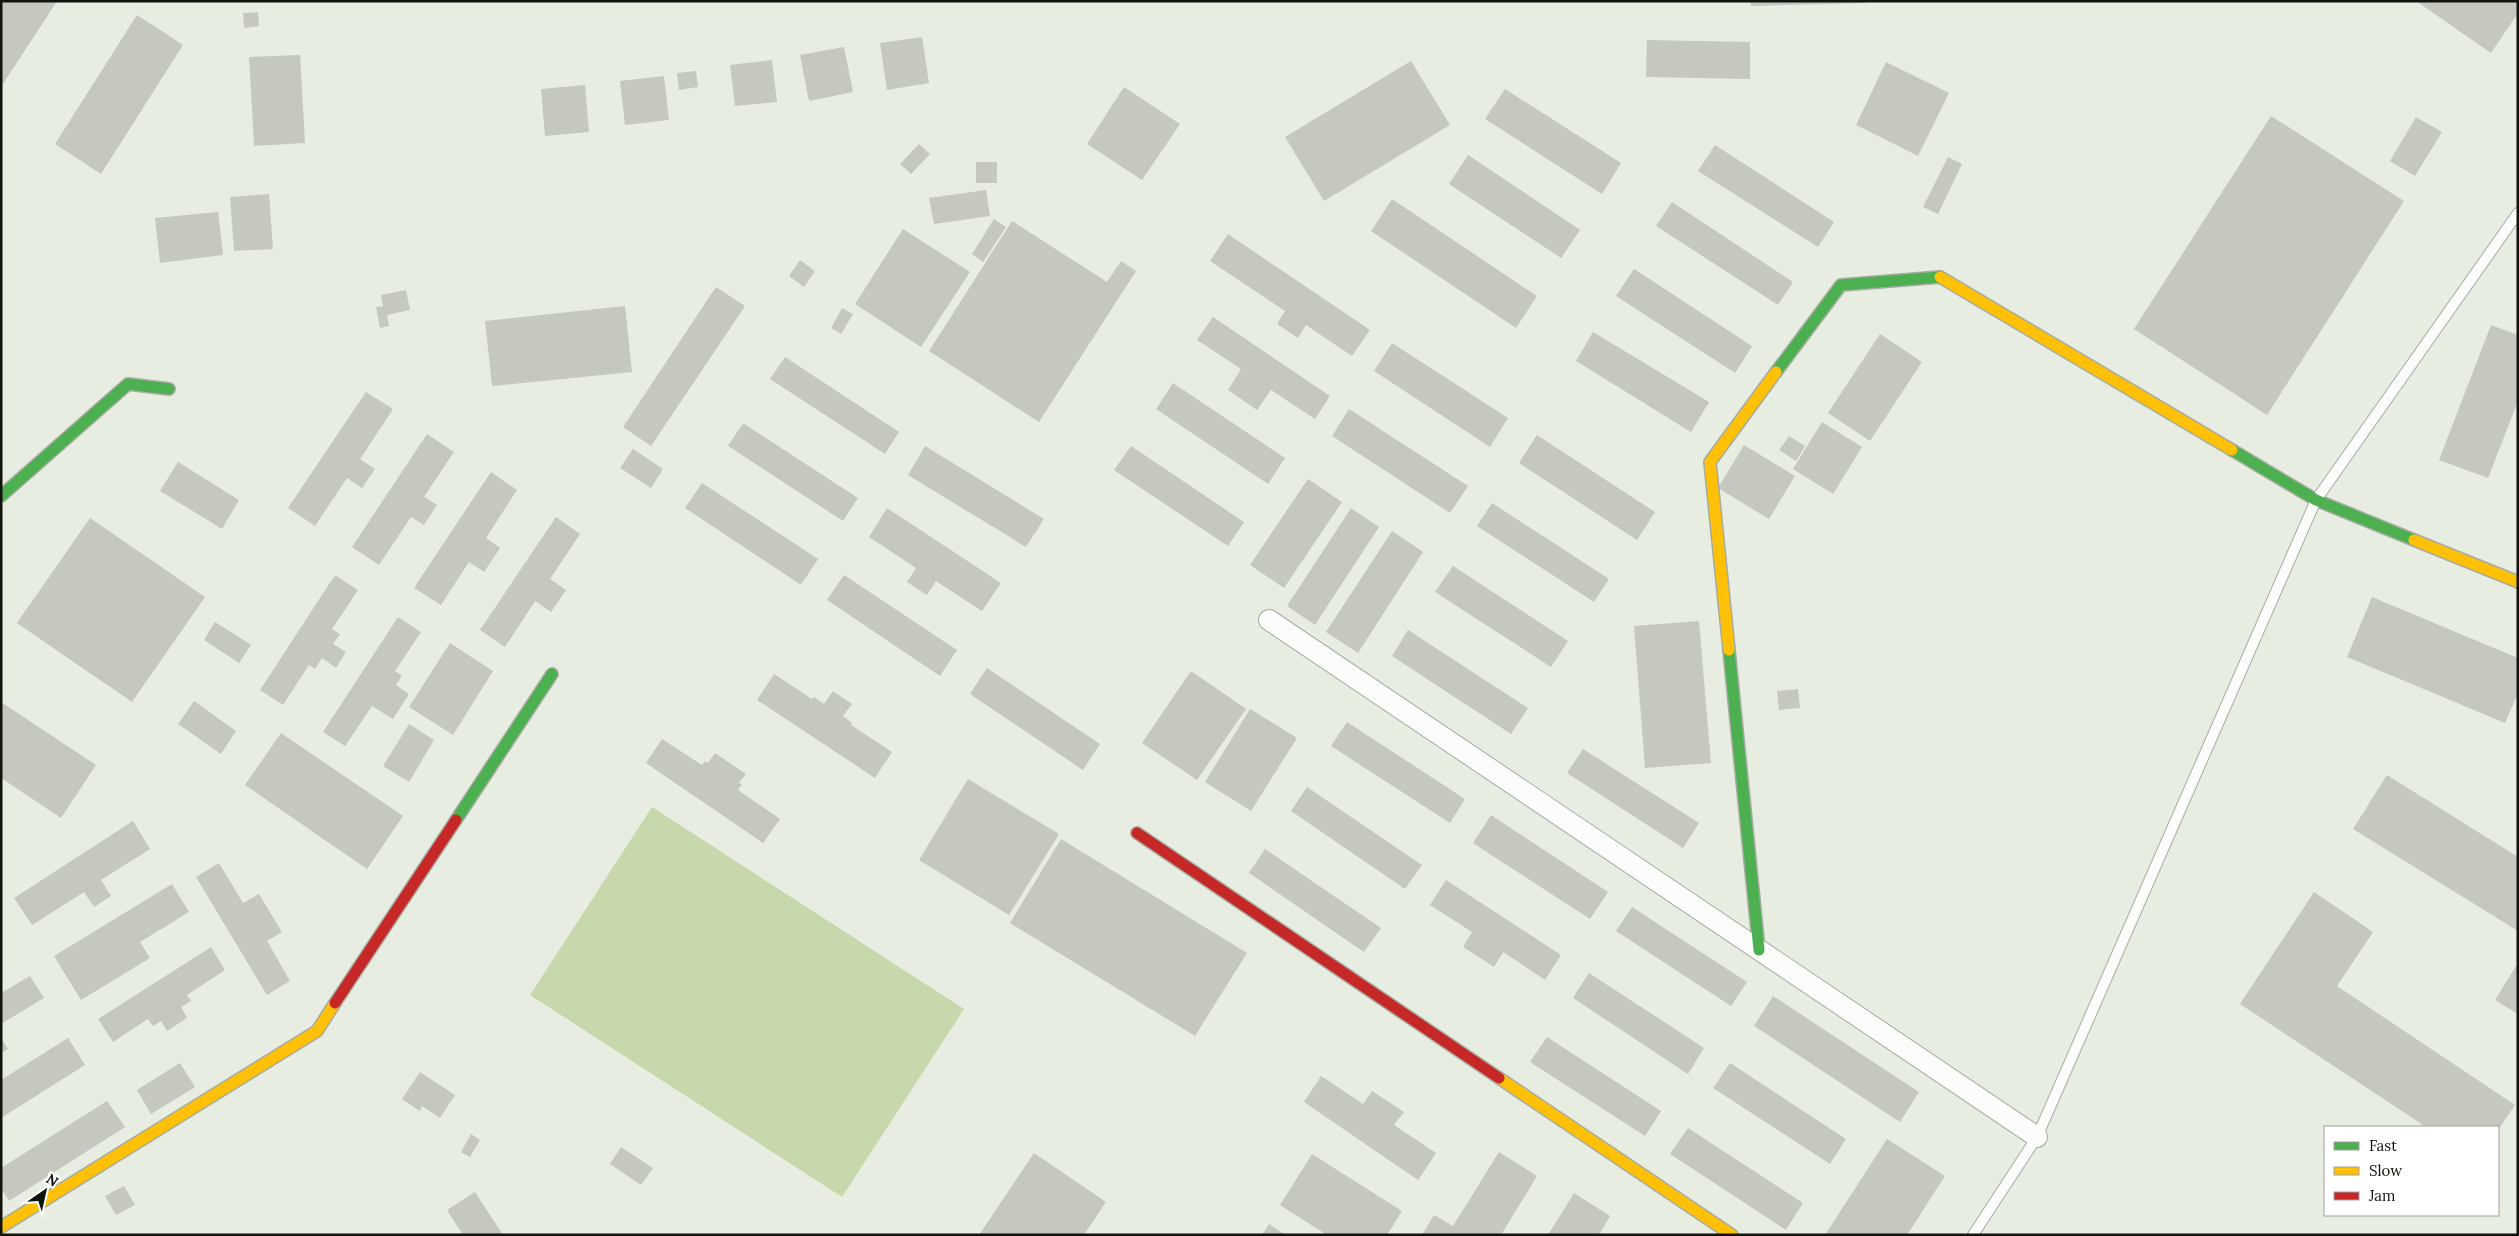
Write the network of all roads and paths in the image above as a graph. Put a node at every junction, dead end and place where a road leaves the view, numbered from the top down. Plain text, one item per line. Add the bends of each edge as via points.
1 (2518, 212) edge
2 (169, 388) dead end
3 (1, 496) edge
4 (2316, 500) junction
5 (2518, 582) edge
6 (1268, 620) dead end
7 (552, 674) dead end
8 (1137, 833) dead end
9 (1759, 950) junction
10 (2037, 1137) junction
11 (1, 1227) edge
12 (1732, 1235) edge
13 (1973, 1235) edge

1 - 4 lane
2 - 3 street via 128,384
4 - 5 street
4 - 9 street via 1942,277 1842,285 1710,462
4 - 10 lane
6 - 9 street
7 - 11 street via 317,1031
8 - 12 street
9 - 10 street
10 - 13 lane

